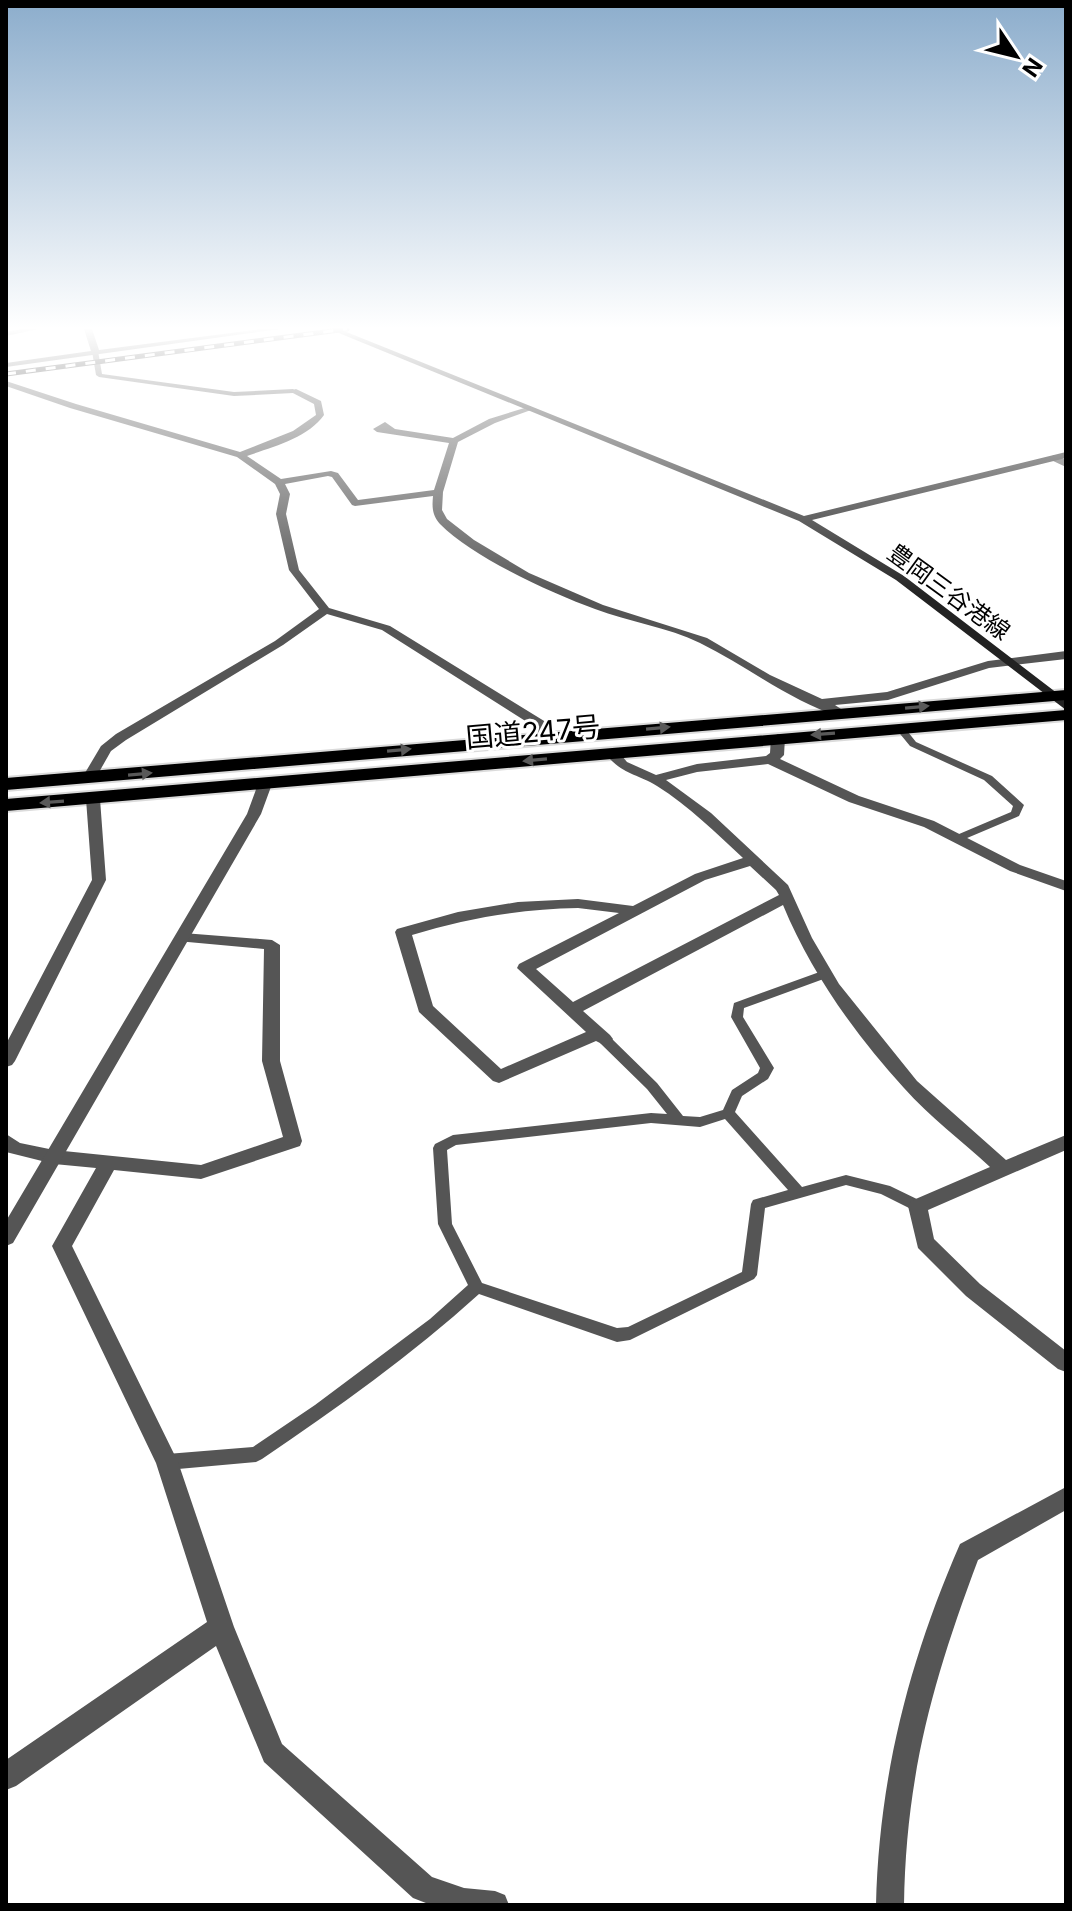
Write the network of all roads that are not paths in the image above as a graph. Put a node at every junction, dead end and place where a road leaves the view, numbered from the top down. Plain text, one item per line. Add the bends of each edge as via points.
1 (115, 418) edge
2 (318, 418) edge
3 (500, 418) edge
4 (553, 418) edge
5 (391, 430) dead end
6 (454, 441) junction
7 (240, 455) junction
8 (1066, 455) edge
9 (1054, 458) junction
10 (1066, 464) edge
11 (279, 482) junction
12 (438, 492) junction
13 (803, 519) junction
14 (325, 610) junction
15 (1066, 655) edge
16 (1010, 661) junction
17 (1062, 699) edge
18 (820, 703) junction
19 (841, 713) junction
20 (1066, 715) edge
21 (901, 729) junction
22 (544, 737) junction
23 (778, 738) junction
24 (612, 753) junction
25 (770, 760) junction
26 (89, 778) junction
27 (655, 780) junction
28 (6, 784) edge
29 (265, 784) junction
30 (93, 799) junction
31 (6, 805) edge
32 (956, 839) junction
33 (753, 860) junction
34 (1066, 886) edge
35 (787, 897) junction
36 (635, 911) junction
37 (183, 938) junction
38 (825, 974) junction
39 (572, 1010) junction
40 (601, 1036) junction
41 (6, 1061) edge
42 (728, 1113) junction
43 (678, 1119) junction
44 (6, 1141) edge
45 (1066, 1142) edge
46 (54, 1157) junction
47 (109, 1163) junction
48 (1003, 1168) junction
49 (799, 1193) junction
50 (918, 1206) junction
51 (6, 1238) edge
52 (477, 1287) junction
53 (1066, 1363) edge
54 (167, 1462) junction
55 (1066, 1498) edge
56 (221, 1627) junction
57 (6, 1776) edge
58 (495, 1905) edge
59 (890, 1905) edge

1 - 7 street
2 - 7 street
3 - 6 street
4 - 13 main road, 豊岡三谷港線
5 - 6 street
6 - 12 street
7 - 11 street
8 - 9 main road, 豊岡三谷港線
9 - 10 street
9 - 13 main road, 豊岡三谷港線
11 - 12 street via 328,473 355,503
11 - 14 street via 294,570
12 - 18 street via 437,510 443,521 525,575 599,607 703,640
13 - 16 main road, 豊岡三谷港線 via 900,578
14 - 22 street via 386,628 544,727
14 - 26 street via 121,737 106,749
15 - 16 street
16 - 17 main road, 豊岡三谷港線
16 - 18 street via 888,696
19 -> 17 highway, 国道247号
18 - 19 street
22 -> 19 highway, 国道247号
20 - 21 highway, 国道247号
21 -> 23 highway, 国道247号
21 - 32 lane via 913,744 988,778 1019,805 1015,814
26 -> 22 highway, 国道247号
23 - 24 highway, 国道247号
23 - 25 street via 777,755
24 - 27 street via 622,765
24 -> 29 highway, 国道247号
25 - 27 street via 704,766
25 - 32 street
26 - 28 highway, 国道247号
27 - 33 street via 706,816
29 - 30 highway, 国道247号
29 - 37 street via 254,814
30 -> 31 highway, 国道247号
30 - 41 street via 99,880
32 - 34 street
33 - 35 street
33 - 36 street via 700,877
35 - 38 street
35 - 39 street
36 - 39 street via 525,968
36 - 40 street via 614,905 545,905 459,914 403,932 425,1008 499,1077
37 - 46 street
37 - 47 street via 272,945 271,1061 293,1141 201,1172
38 - 42 lane via 738,1006 737,1017 767,1068 737,1093
38 - 48 street via 911,1085
39 - 40 street
40 - 43 lane
42 - 43 lane via 700,1122
42 - 49 lane
43 - 52 lane via 453,1140 440,1148 445,1224
44 - 46 street via 14,1149
45 - 48 street
46 - 47 street
46 - 51 street
47 - 54 street via 62,1246
48 - 50 street
49 - 50 lane via 846,1180
49 - 52 lane via 758,1204 749,1275 630,1333 617,1335
50 - 53 street via 925,1242 973,1290
52 - 54 lane via 406,1347 256,1454
54 - 56 street
55 - 59 street via 969,1552 920,1683 903,1747 889,1845
56 - 57 street
56 - 58 street via 273,1753 423,1888 464,1902

